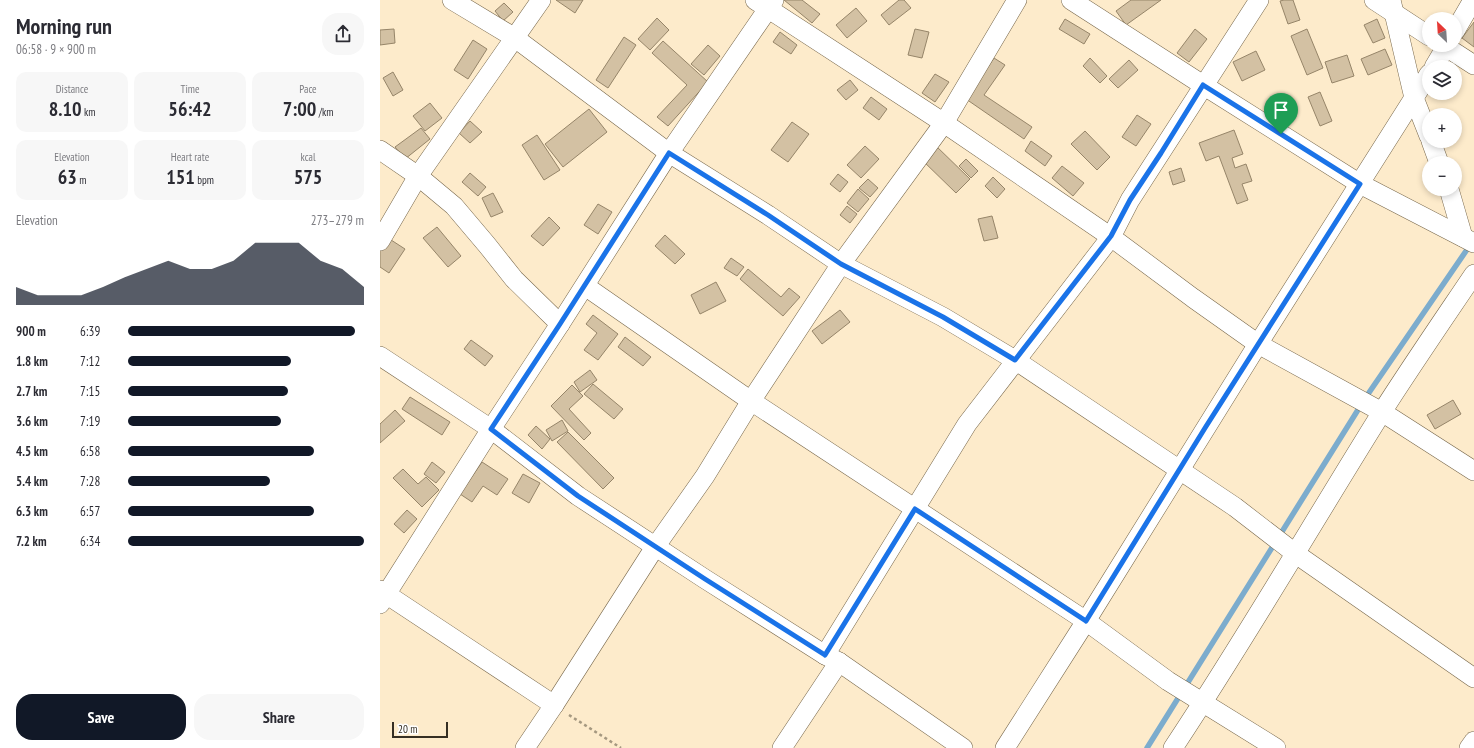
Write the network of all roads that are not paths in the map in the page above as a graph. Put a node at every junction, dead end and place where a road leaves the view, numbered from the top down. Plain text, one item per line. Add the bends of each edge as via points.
1 (452, 0) edge
2 (541, 0) edge
3 (1017, 0) edge
4 (1071, 0) edge
5 (1259, 0) edge
6 (1374, 0) edge
7 (1473, 0) edge
8 (765, 3) edge
9 (1393, 7) edge
10 (1462, 18) edge
11 (1422, 30) edge
12 (515, 38) junction
13 (1459, 52) edge
14 (1474, 65) edge
15 (1203, 85) junction
16 (1422, 85) edge
17 (1414, 98) junction
18 (1422, 118) edge
19 (944, 123) junction
20 (380, 150) edge
21 (669, 153) junction
22 (418, 176) junction
23 (1360, 184) junction
24 (1452, 196) edge
25 (1111, 236) junction
26 (1468, 240) edge
27 (380, 241) edge
28 (841, 264) junction
29 (1474, 274) edge
30 (585, 286) junction
31 (560, 324) junction
32 (1258, 344) junction
33 (380, 356) edge
34 (1015, 360) junction
35 (751, 401) junction
36 (1382, 412) junction
37 (491, 429) junction
38 (1179, 469) junction
39 (1474, 471) edge
40 (915, 509) junction
41 (655, 547) junction
42 (1296, 554) junction
43 (382, 596) edge
44 (1086, 621) junction
45 (832, 659) junction
46 (1474, 678) edge
47 (1202, 704) junction
48 (554, 705) junction
49 (1474, 741) edge
50 (525, 748) edge
51 (782, 748) edge
52 (963, 748) edge
53 (1005, 748) edge
54 (1173, 748) edge
55 (1276, 748) edge
56 (1469, 748) edge

1 - 12 street
2 - 12 street
3 - 19 street
4 - 15 street
5 - 15 street
6 - 9 street
7 - 10 street
8 - 19 street
8 - 21 street
9 - 11 street
9 - 17 street
12 - 21 street
12 - 22 street
13 - 14 street
15 - 23 street
15 - 25 street via 1130,200
16 - 17 street
17 - 18 street
17 - 23 street
19 - 25 street
19 - 28 street
20 - 22 street
21 - 28 street
21 - 30 street
22 - 27 street
22 - 31 street via 454,206 514,279
23 - 26 street
23 - 32 street
24 - 26 street
25 - 32 street
25 - 34 street
28 - 34 street via 943,317
28 - 35 street
29 - 36 street
30 - 31 street
30 - 35 street
31 - 37 street
32 - 36 street
32 - 38 street
33 - 37 street
34 - 38 street
34 - 40 street via 967,424
35 - 40 street
35 - 41 street via 705,476
36 - 39 street
36 - 42 street
37 - 41 street via 578,496
37 - 43 street
38 - 42 street via 1235,507
38 - 44 street
40 - 44 street
40 - 45 street
41 - 45 street
41 - 48 street
42 - 46 street
42 - 47 street
43 - 48 street
44 - 47 street
44 - 53 street
45 - 51 street
45 - 52 street
47 - 54 street
47 - 55 street
48 - 50 street
49 - 56 street

